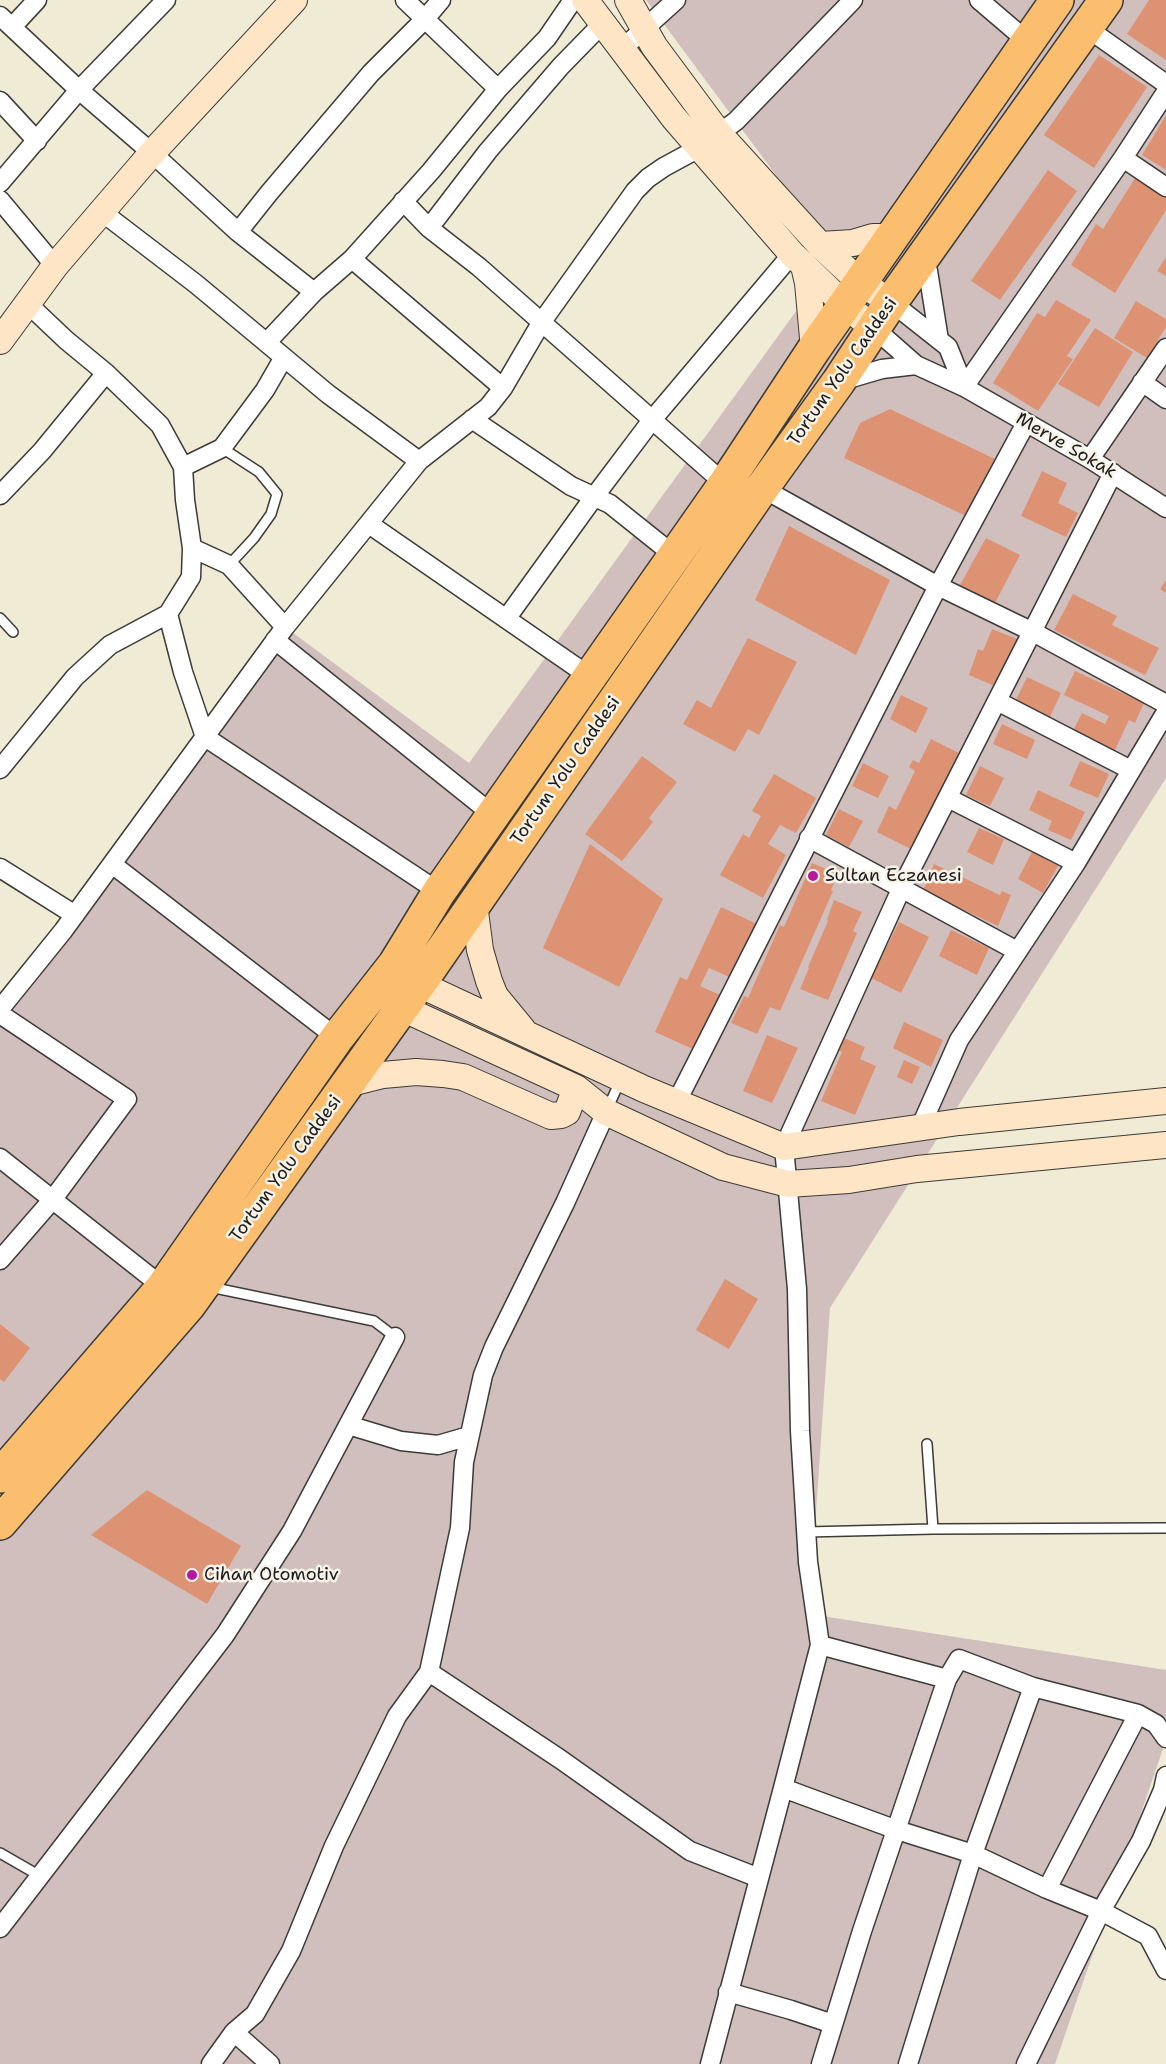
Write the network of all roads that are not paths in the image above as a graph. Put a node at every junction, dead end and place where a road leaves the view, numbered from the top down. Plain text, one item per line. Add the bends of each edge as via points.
1 (37, 0) edge
2 (166, 0) edge
3 (294, 0) edge
4 (405, 0) edge
5 (441, 0) edge
6 (573, 0) edge
7 (585, 0) edge
8 (628, 0) edge
9 (676, 0) edge
10 (853, 0) edge
11 (979, 0) edge
12 (1057, 0) edge
13 (1106, 0) edge
14 (425, 19) junction
15 (6, 22) edge
16 (603, 23) junction
17 (1087, 28) junction
18 (644, 30) junction
19 (1027, 41) junction
20 (623, 48) junction
21 (1166, 84) edge
22 (498, 89) junction
23 (79, 90) junction
24 (1166, 92) edge
25 (0, 101) edge
26 (37, 141) junction
27 (710, 141) junction
28 (152, 153) junction
29 (1123, 158) junction
30 (0, 183) edge
31 (1166, 187) edge
32 (0, 200) edge
33 (403, 201) junction
34 (102, 212) junction
35 (429, 228) junction
36 (238, 232) junction
37 (891, 237) junction
38 (820, 245) junction
39 (923, 259) junction
40 (352, 260) junction
41 (798, 260) junction
42 (55, 266) junction
43 (314, 292) junction
44 (853, 294) junction
45 (28, 304) junction
46 (883, 315) junction
47 (541, 323) junction
48 (3, 330) edge
49 (939, 340) junction
50 (267, 342) junction
51 (1166, 348) edge
52 (814, 349) junction
53 (284, 357) junction
54 (916, 365) junction
55 (106, 373) junction
56 (839, 381) junction
57 (1142, 382) junction
58 (964, 387) junction
59 (503, 388) junction
60 (1166, 399) edge
61 (472, 419) junction
62 (652, 420) junction
63 (1026, 423) junction
64 (222, 448) junction
65 (1090, 459) junction
66 (419, 460) junction
67 (183, 467) junction
68 (1113, 473) junction
69 (725, 484) junction
70 (762, 488) junction
71 (0, 495) edge
72 (594, 497) junction
73 (1166, 508) edge
74 (369, 524) junction
75 (192, 548) junction
76 (675, 556) junction
77 (229, 565) junction
78 (938, 586) junction
79 (168, 614) junction
80 (0, 618) edge
81 (506, 619) junction
82 (13, 632) dead end
83 (1033, 632) junction
84 (280, 633) junction
85 (589, 676) junction
86 (997, 701) junction
87 (1166, 704) edge
88 (1166, 712) edge
89 (204, 737) junction
90 (0, 769) edge
91 (1131, 770) junction
92 (948, 798) junction
93 (492, 814) junction
94 (809, 838) junction
95 (112, 864) junction
96 (1076, 864) junction
97 (0, 868) edge
98 (902, 887) junction
99 (438, 892) junction
100 (474, 904) junction
101 (75, 915) junction
102 (1017, 951) junction
103 (385, 976) junction
104 (411, 996) junction
105 (0, 1011) edge
106 (527, 1034) junction
107 (337, 1038) junction
108 (621, 1078) junction
109 (347, 1084) junction
110 (576, 1088) junction
111 (1166, 1101) edge
112 (676, 1103) junction
113 (606, 1112) junction
114 (920, 1128) junction
115 (1166, 1145) edge
116 (784, 1147) junction
117 (0, 1158) edge
118 (788, 1184) junction
119 (53, 1199) junction
120 (0, 1260) edge
121 (202, 1286) junction
122 (163, 1287) junction
123 (395, 1337) joint
124 (348, 1425) junction
125 (470, 1436) junction
126 (927, 1444) dead end
127 (0, 1476) edge
128 (0, 1523) edge
129 (933, 1528) junction
130 (1166, 1528) edge
131 (806, 1532) junction
132 (820, 1645) junction
133 (429, 1672) junction
134 (947, 1679) junction
135 (1033, 1687) junction
136 (1138, 1714) junction
137 (1166, 1738) edge
138 (1166, 1776) edge
139 (783, 1788) junction
140 (897, 1830) junction
141 (0, 1853) edge
142 (973, 1854) junction
143 (40, 1876) junction
144 (759, 1878) junction
145 (1047, 1889) junction
146 (1101, 1911) junction
147 (0, 1928) edge
148 (1166, 1970) edge
149 (728, 1992) junction
150 (833, 2024) junction
151 (234, 2032) junction
152 (212, 2064) edge
153 (270, 2064) edge
154 (711, 2064) edge
155 (821, 2064) edge
156 (908, 2064) edge
157 (1026, 2064) edge

1 - 15 street
2 - 23 street
3 - 28 main road
4 - 14 street
5 - 14 street
6 - 22 street via 547,38
7 - 16 main road
8 - 18 main road
9 - 18 street
10 - 27 street via 736,122
11 - 19 street
12 - 19 highway, Tortum Yolu Caddesi
13 - 17 highway, Tortum Yolu Caddesi
14 - 22 street
14 - 36 street via 371,73
15 - 23 street
16 - 20 main road
16 - 35 street via 496,142
17 - 21 street
17 - 39 highway, Tortum Yolu Caddesi
18 - 20 street
18 - 27 main road
19 - 37 highway, Tortum Yolu Caddesi
20 - 27 main road via 674,118
22 - 33 street
23 - 26 street
23 - 28 street
24 - 29 street
25 - 26 street
26 - 30 street
27 - 38 main road
27 - 41 main road
27 - 47 street via 664,167 635,191
28 - 34 main road
28 - 36 street
29 - 31 street
29 - 58 street
32 - 42 street
33 - 35 street
33 - 40 street
34 - 42 main road
34 - 50 street
35 - 47 street
36 - 43 street
37 - 38 main road
37 - 44 highway, Tortum Yolu Caddesi
38 - 44 main road
39 - 46 highway, Tortum Yolu Caddesi
39 - 49 street
40 - 43 street
40 - 59 street
41 - 44 main road
41 - 52 main road via 808,283
41 - 62 street
42 - 45 main road
43 - 50 street
44 - 46 main road
44 - 52 highway, Tortum Yolu Caddesi
45 - 48 main road
45 - 55 street
46 - 49 street
46 - 54 street
46 - 56 highway, Tortum Yolu Caddesi
47 - 59 street
47 - 62 street
49 - 58 street via 948,347
50 - 53 street
51 - 57 street
52 - 69 highway, Tortum Yolu Caddesi
53 - 64 street
53 - 66 street
54 - 56 street via 882,369
54 - 58 street, Merve Sokak
55 - 67 street via 160,425
55 - 71 street
56 - 70 highway, Tortum Yolu Caddesi
57 - 60 street
57 - 65 street
58 - 63 street, Merve Sokak
59 - 61 street
61 - 66 street
61 - 72 street via 570,486
62 - 69 street
62 - 72 street
63 - 65 street, Merve Sokak
63 - 78 street
64 - 67 street
64 - 77 lane via 259,472 277,494 271,514
65 - 68 street, Merve Sokak
66 - 74 street
67 - 75 street
68 - 73 street, Merve Sokak
68 - 83 street
69 - 76 highway, Tortum Yolu Caddesi
70 - 78 street
70 - 100 highway, Tortum Yolu Caddesi
72 - 76 street via 610,504
72 - 81 street
74 - 81 street
74 - 84 street
75 - 77 street
75 - 79 street via 190,577
76 - 85 highway, Tortum Yolu Caddesi
77 - 84 street
78 - 83 street
78 - 94 street
79 - 89 street
79 - 90 street via 110,645 75,677
80 - 82 lane
81 - 85 street
83 - 86 street
83 - 87 street
84 - 89 street
84 - 93 street
85 - 93 highway, Tortum Yolu Caddesi
86 - 91 street
86 - 92 street
88 - 91 street
89 - 95 street
89 - 99 street
91 - 96 street
92 - 96 street
92 - 98 street
93 - 99 highway, Tortum Yolu Caddesi
94 - 98 street
94 - 112 street
95 - 101 street
95 - 107 street
96 - 102 street
97 - 101 street
98 - 102 street
98 - 116 street
99 - 103 highway, Tortum Yolu Caddesi
100 - 104 highway, Tortum Yolu Caddesi
100 - 106 main road via 481,956 495,996
101 - 105 street
102 - 114 street via 959,1040
103 - 104 main road
103 - 107 highway, Tortum Yolu Caddesi
104 - 106 main road
104 - 109 highway, Tortum Yolu Caddesi
104 - 110 main road
105 - 119 street via 127,1099
106 - 108 main road
107 - 122 highway, Tortum Yolu Caddesi
108 - 112 main road
108 - 113 lane
109 - 110 main road via 416,1072 463,1077 552,1116 567,1112
109 - 121 highway, Tortum Yolu Caddesi
110 - 113 main road
111 - 114 main road
112 - 116 main road
113 - 118 main road via 723,1167
113 - 125 street via 494,1347 483,1375
114 - 116 main road
115 - 118 main road
116 - 118 street
117 - 119 street
118 - 131 street via 797,1289
119 - 120 street
119 - 122 street
121 - 123 lane via 374,1321
121 - 128 highway, Tortum Yolu Caddesi
122 - 127 highway, Tortum Yolu Caddesi
123 - 124 street
124 - 125 street via 400,1441 438,1445
124 - 143 street via 292,1531 225,1635
125 - 133 street via 464,1462 460,1528
126 - 129 lane
129 - 130 lane
129 - 131 lane
131 - 132 street
132 - 134 street
132 - 139 street
133 - 144 street via 690,1851
133 - 151 street via 397,1716 334,1846 291,1951 255,2014
134 - 135 street via 959,1659
134 - 140 street
135 - 136 street
135 - 142 street
136 - 137 street via 1156,1724
136 - 145 street
138 - 146 street via 1141,1841
139 - 140 street
139 - 144 street
140 - 142 street
140 - 150 street
141 - 143 lane
142 - 145 street
142 - 156 street
143 - 147 street
144 - 149 street
145 - 146 street
146 - 148 street via 1148,1936
146 - 157 street
149 - 150 street
149 - 154 street
150 - 155 street
151 - 152 street
151 - 153 street

